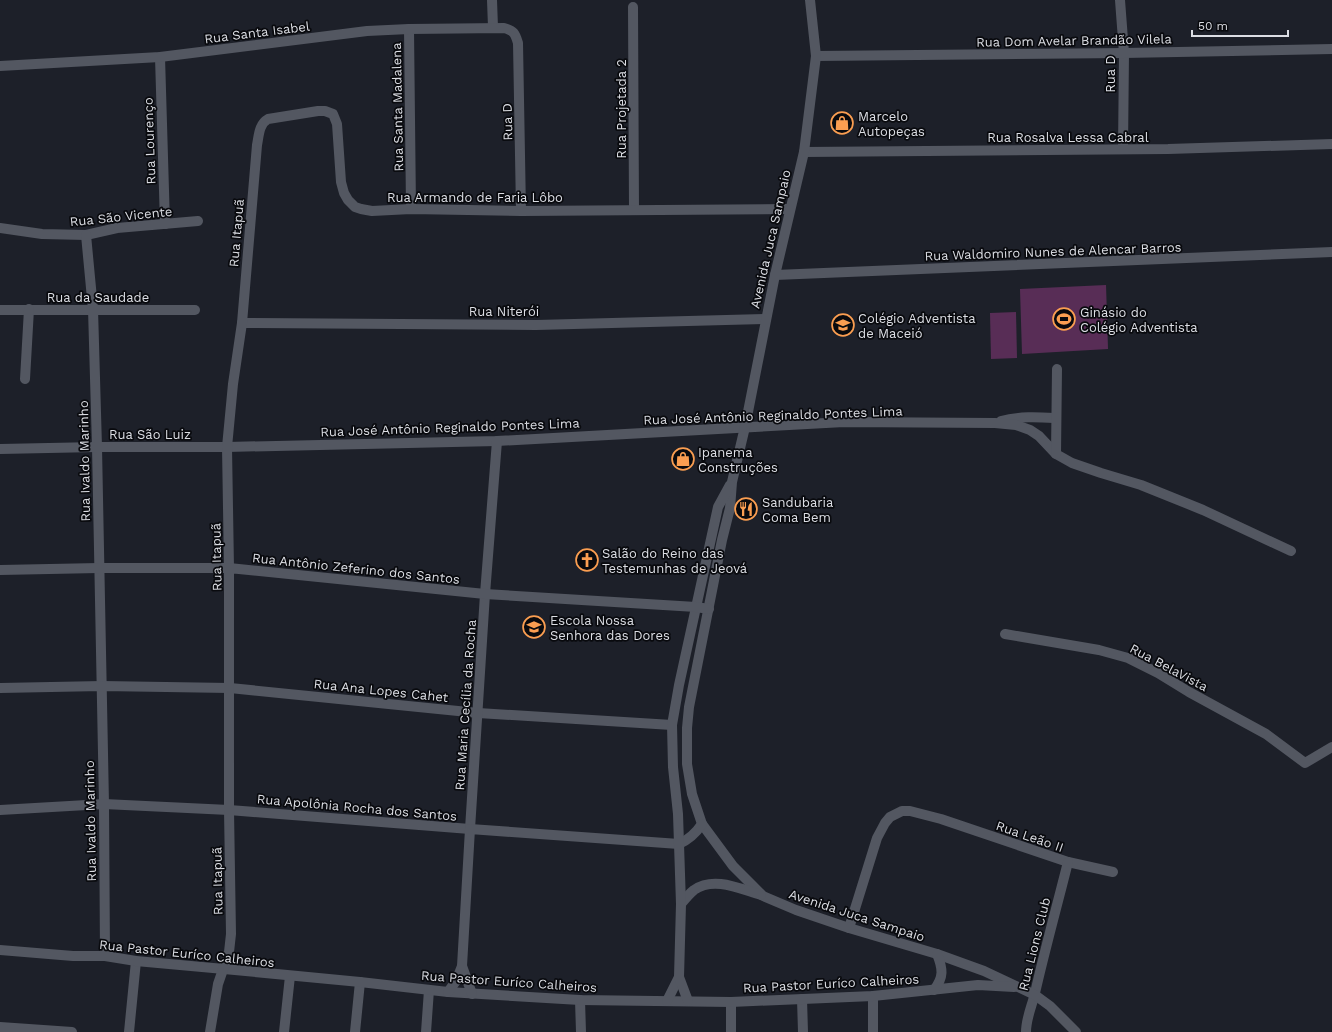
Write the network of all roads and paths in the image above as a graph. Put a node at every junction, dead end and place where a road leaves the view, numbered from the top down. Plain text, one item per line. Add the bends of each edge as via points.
1 (492, 0) edge
2 (810, 0) edge
3 (1120, 0) edge
4 (633, 7) dead end
5 (493, 27) junction
6 (410, 29) junction
7 (515, 34) joint
8 (1332, 49) edge
9 (1124, 53) junction
10 (816, 56) junction
11 (160, 57) junction
12 (0, 66) edge
13 (1332, 144) edge
14 (257, 145) joint
15 (1123, 149) junction
16 (804, 152) junction
17 (789, 209) junction
18 (411, 210) junction
19 (634, 210) junction
20 (521, 211) junction
21 (198, 221) dead end
22 (165, 224) junction
23 (0, 228) edge
24 (86, 235) junction
25 (1332, 252) edge
26 (775, 275) junction
27 (29, 309) junction
28 (93, 309) junction
29 (0, 310) edge
30 (195, 310) dead end
31 (766, 319) junction
32 (242, 323) junction
33 (1058, 369) dead end
34 (25, 379) dead end
35 (1056, 418) junction
36 (995, 423) junction
37 (745, 427) junction
38 (497, 441) junction
39 (97, 446) junction
40 (227, 447) junction
41 (0, 449) edge
42 (1056, 454) junction
43 (732, 482) junction
44 (1291, 551) dead end
45 (99, 568) junction
46 (230, 568) junction
47 (0, 570) edge
48 (485, 594) junction
49 (696, 607) junction
50 (709, 609) junction
51 (1005, 634) dead end
52 (102, 686) junction
53 (0, 688) edge
54 (230, 688) junction
55 (478, 713) junction
56 (672, 725) junction
57 (1332, 747) edge
58 (104, 804) junction
59 (0, 810) edge
60 (230, 810) junction
61 (702, 824) junction
62 (470, 829) junction
63 (679, 844) junction
64 (1068, 862) junction
65 (1113, 872) dead end
66 (763, 896) junction
67 (681, 904) junction
68 (849, 928) junction
69 (0, 950) edge
70 (937, 954) junction
71 (105, 956) junction
72 (136, 961) junction
73 (462, 966) junction
74 (224, 969) junction
75 (290, 976) junction
76 (679, 976) junction
77 (360, 982) junction
78 (1018, 988) junction
79 (429, 990) junction
80 (934, 990) junction
81 (448, 992) junction
82 (472, 994) junction
83 (1035, 995) junction
84 (873, 996) junction
85 (802, 999) junction
86 (580, 1000) junction
87 (667, 1001) junction
88 (688, 1001) junction
89 (731, 1002) junction
90 (0, 1027) edge
91 (57, 1032) edge
92 (72, 1032) edge
93 (129, 1032) edge
94 (210, 1032) edge
95 (284, 1032) edge
96 (355, 1032) edge
97 (426, 1032) edge
98 (581, 1032) edge
99 (731, 1032) edge
100 (803, 1032) edge
101 (873, 1032) edge
102 (1026, 1032) edge
103 (1076, 1032) edge

1 - 5 street
2 - 10 street, Avenida Juca Sampaio
3 - 9 street, Rua D
4 - 19 street, Rua Projetada 2
5 - 6 street, Rua Santa Isabel
5 - 7 street, Rua Santa Isabel via 504,28
6 - 11 street, Rua Santa Isabel via 367,31
6 - 18 street, Rua Santa Madalena
7 - 20 street, Rua D via 518,43
8 - 9 street, Rua Dom Avelar Brandão Vilela
9 - 10 street, Rua Dom Avelar Brandão Vilela
9 - 15 street, Rua D
10 - 16 street, Avenida Juca Sampaio
11 - 12 street, Rua Santa Isabel
11 - 22 street, Rua Lourenço
13 - 15 street, Rua Rosalva Lessa Cabral
14 - 18 street, Rua Armando de Faria Lôbo via 261,125 268,119 318,111 330,112 336,118 341,182 348,200 361,209
14 - 32 street, Rua Itapuã
15 - 16 street, Rua Rosalva Lessa Cabral
16 - 17 street, Avenida Juca Sampaio
17 - 19 street, Rua Armando de Faria Lôbo
17 - 26 street, Avenida Juca Sampaio
18 - 20 street, Rua Armando de Faria Lôbo
19 - 20 street, Rua Armando de Faria Lôbo
21 - 22 street, Rua São Vicente
22 - 24 street, Rua São Vicente via 117,228
23 - 24 street, Rua São Vicente via 42,234
24 - 28 street, Rua Ivaldo Marinho
25 - 26 street, Rua Waldomiro Nunes de Alencar Barros
26 - 31 street, Avenida Juca Sampaio
27 - 28 street, Rua da Saudade
27 - 29 street, Rua da Saudade
27 - 34 street
28 - 30 street, Rua da Saudade
28 - 39 street, Rua Ivaldo Marinho
31 - 32 street, Rua Niterói via 536,325
31 - 37 street, Avenida Juca Sampaio
32 - 40 street, Rua Itapuã
33 - 35 street
35 - 36 street via 1028,416
35 - 42 street
36 - 37 street, Rua José Antônio Reginaldo Pontes Lima via 844,422
36 - 42 street, Rua José Antônio Reginaldo Pontes Lima via 1016,425 1030,430
37 - 38 street, Rua José Antônio Reginaldo Pontes Lima
37 - 43 street, Avenida Juca Sampaio
38 - 40 street, Rua José Antônio Reginaldo Pontes Lima
38 - 48 street, Rua Maria Cecília da Rocha
39 - 40 street, Rua São Luiz
39 - 41 street, Rua São Luiz
39 - 45 street, Rua Ivaldo Marinho
40 - 46 street, Rua Itapuã
42 - 44 street, Rua José Antônio Reginaldo Pontes Lima via 1072,463 1141,485 1203,510
43 - 49 street, Avenida Juca Sampaio via 718,507
43 - 50 street, Avenida Juca Sampaio via 730,508
45 - 46 street, Rua Antônio Zeferino dos Santos
45 - 47 street, Rua Antônio Zeferino dos Santos
45 - 52 street, Rua Ivaldo Marinho
46 - 48 street, Rua Antônio Zeferino dos Santos
46 - 54 street, Rua Itapuã
48 - 49 street, Rua Antônio Zeferino dos Santos
48 - 55 street, Rua Maria Cecília da Rocha
49 - 50 street, Rua Antônio Zeferino dos Santos
49 - 56 street, Avenida Juca Sampaio
50 - 61 street, Avenida Juca Sampaio via 687,728 687,764 692,794
51 - 57 street, Rua BelaVista via 1100,650 1128,658 1266,734 1305,763
52 - 53 street
52 - 54 street
52 - 58 street, Rua Ivaldo Marinho
54 - 55 street, Rua Ana Lopes Cahet
54 - 60 street, Rua Itapuã
55 - 56 street, Rua Ana Lopes Cahet
55 - 62 street, Rua Maria Cecília da Rocha
56 - 63 street, Avenida Juca Sampaio
58 - 59 street, Rua Apolônia Rocha dos Santos
58 - 60 street, Rua Apolônia Rocha dos Santos
58 - 71 street, Rua Ivaldo Marinho
60 - 62 street, Rua Apolônia Rocha dos Santos
60 - 74 street, Rua Itapuã via 231,934
61 - 63 street via 695,834
61 - 66 street, Avenida Juca Sampaio via 733,866
62 - 63 street, Rua Apolônia Rocha dos Santos
62 - 73 street, Rua Maria Cecília da Rocha
63 - 67 street, Avenida Juca Sampaio
64 - 65 street, Rua Leão II
64 - 68 street, Rua Leão II via 941,819 902,811 885,823 877,838
64 - 83 street, Rua Lions Club
66 - 67 street via 714,883 694,890
66 - 68 street, Avenida Juca Sampaio
67 - 76 street, Avenida Juca Sampaio
68 - 70 street, Avenida Juca Sampaio
69 - 71 street, Rua Pastor Euríco Calheiros
70 - 78 street, Avenida Juca Sampaio via 984,971
70 - 80 street via 942,972
71 - 72 street, Rua Pastor Euríco Calheiros
72 - 74 street, Rua Pastor Euríco Calheiros
72 - 93 street
73 - 81 street
73 - 82 street, Rua Maria Cecília da Rocha
74 - 75 street, Rua Pastor Euríco Calheiros
74 - 94 street, Rua Itapuã via 218,984
75 - 77 street, Rua Pastor Euríco Calheiros
75 - 95 street
76 - 87 street
76 - 88 street, Avenida Juca Sampaio
77 - 79 street, Rua Pastor Euríco Calheiros
77 - 96 street
78 - 80 street, Rua Pastor Euríco Calheiros via 978,985
78 - 83 street, Avenida Juca Sampaio
79 - 81 street, Rua Pastor Euríco Calheiros
79 - 97 street
80 - 84 street, Rua Pastor Euríco Calheiros
81 - 82 street, Rua Pastor Euríco Calheiros
82 - 86 street, Rua Pastor Euríco Calheiros
83 - 102 street, Rua Lions Club via 1027,1019
83 - 103 street, Avenida Juca Sampaio
84 - 85 street, Rua Pastor Euríco Calheiros
84 - 101 street
85 - 89 street, Rua Pastor Euríco Calheiros
85 - 100 street
86 - 87 street, Rua Pastor Euríco Calheiros
86 - 98 street
87 - 88 street, Rua Pastor Euríco Calheiros
88 - 89 street, Rua Pastor Euríco Calheiros
89 - 99 street
90 - 91 street
91 - 92 street

